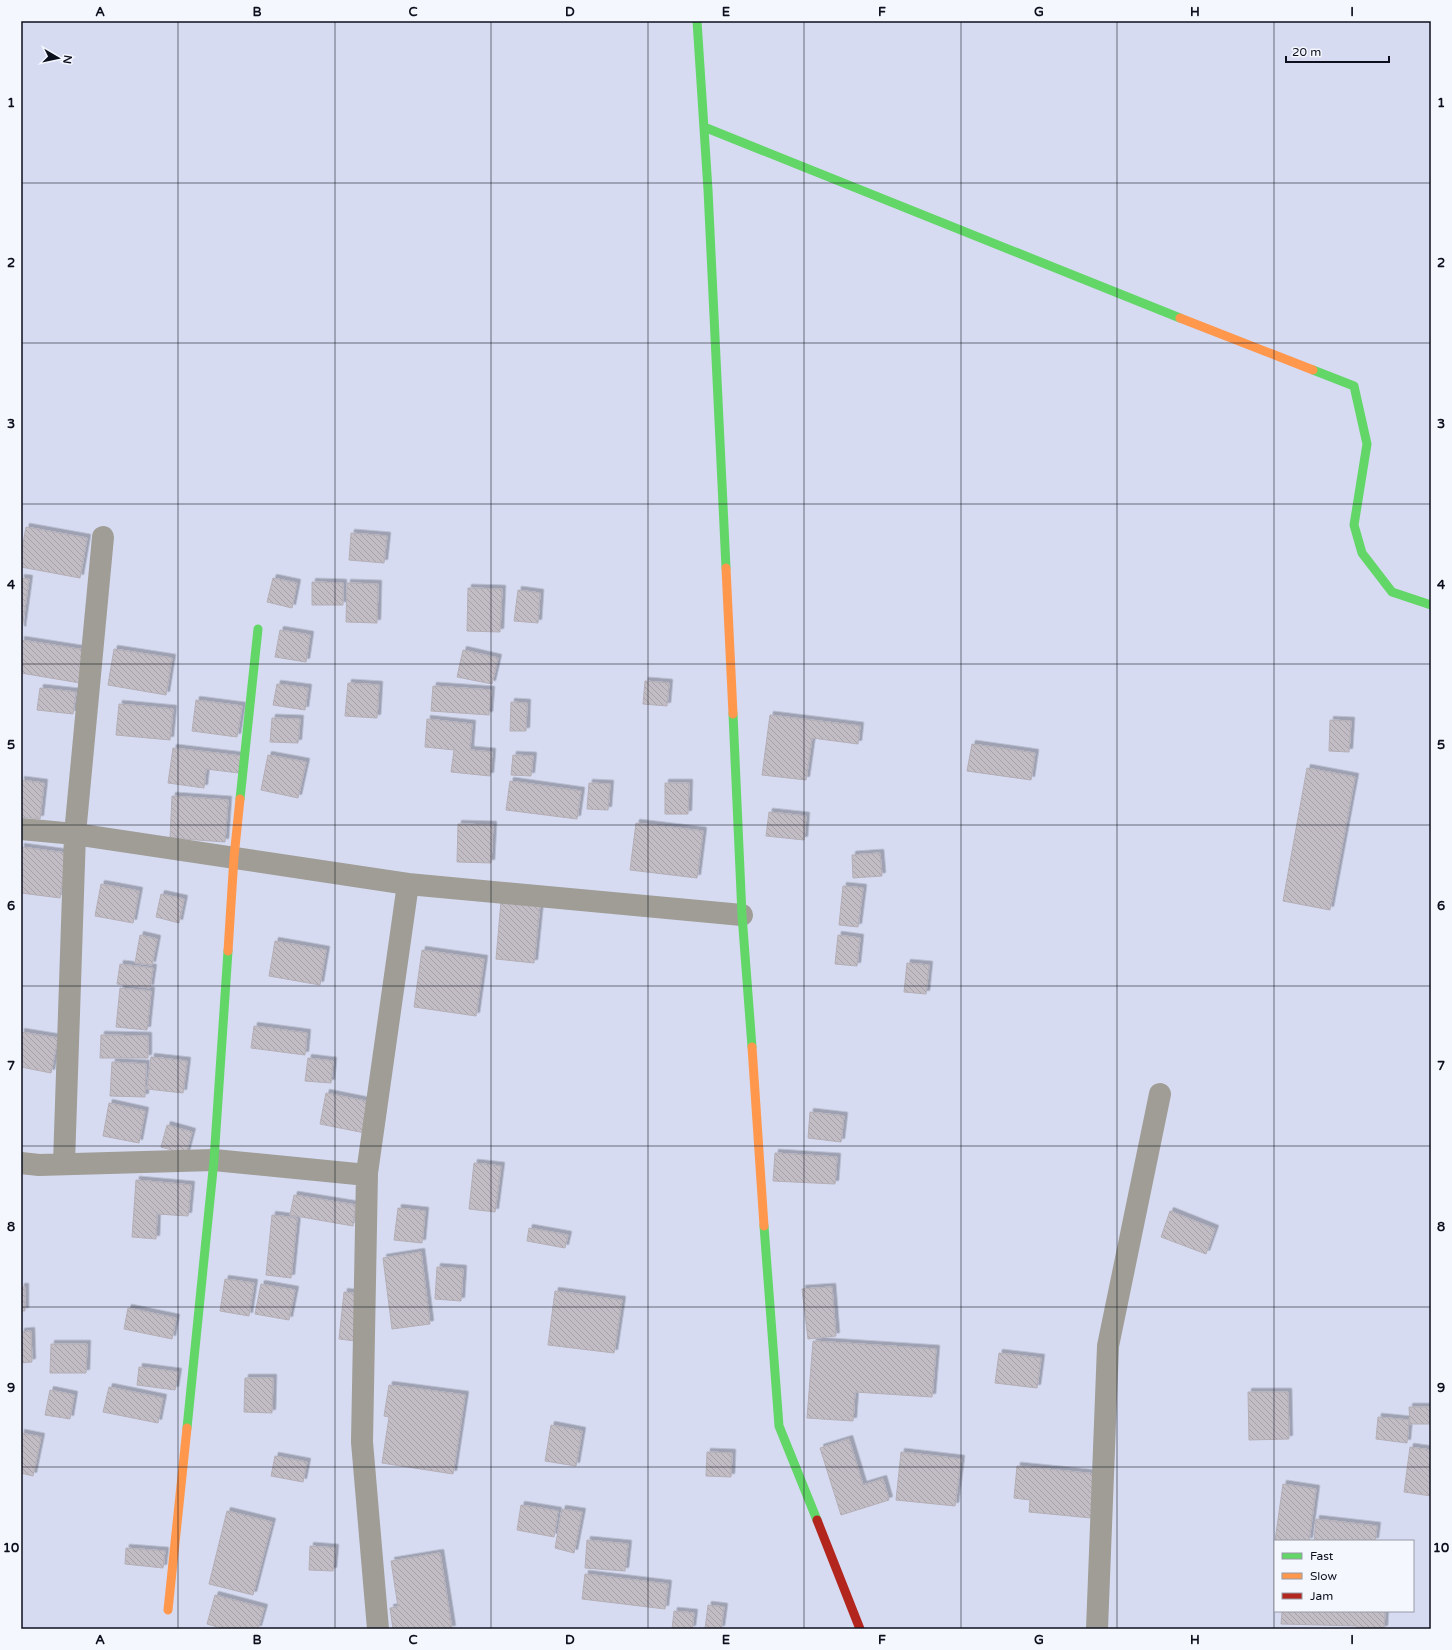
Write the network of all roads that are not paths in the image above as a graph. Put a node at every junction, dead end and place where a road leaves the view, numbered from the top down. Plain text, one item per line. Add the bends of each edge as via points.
1 (697, 21) edge
2 (704, 127) junction
3 (102, 537) dead end
4 (1431, 605) edge
5 (258, 629) dead end
6 (21, 829) edge
7 (75, 834) junction
8 (234, 857) junction
9 (408, 884) junction
10 (742, 915) junction
11 (1160, 1094) dead end
12 (214, 1160) junction
13 (21, 1163) edge
14 (64, 1163) junction
15 (367, 1175) junction
16 (168, 1610) dead end
17 (378, 1629) edge
18 (860, 1629) edge
19 (1097, 1629) edge

1 - 2 street
2 - 4 street via 1354,386 1367,444 1354,524 1362,553 1392,592
2 - 10 street
3 - 7 street
5 - 8 street
6 - 7 street
7 - 8 street
7 - 14 street
8 - 9 street
8 - 12 street
9 - 10 street
9 - 15 street
10 - 18 street via 779,1426
11 - 19 street via 1108,1346
12 - 14 street
12 - 15 street
12 - 16 street
13 - 14 street
15 - 17 street via 362,1442

